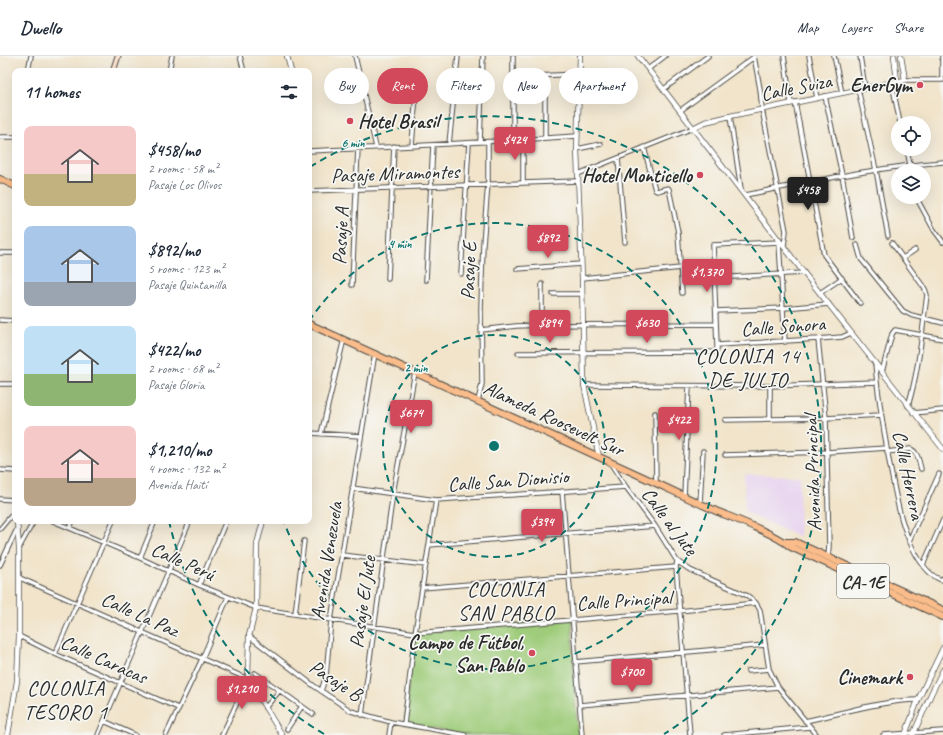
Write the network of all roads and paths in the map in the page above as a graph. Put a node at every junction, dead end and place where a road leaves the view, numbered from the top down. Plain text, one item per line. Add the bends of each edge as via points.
1 (32, 56) edge
2 (118, 56) edge
3 (172, 56) edge
4 (240, 56) edge
5 (287, 56) edge
6 (355, 56) edge
7 (458, 56) edge
8 (483, 56) edge
9 (513, 56) edge
10 (580, 56) edge
11 (638, 56) edge
12 (665, 56) edge
13 (708, 56) edge
14 (754, 56) edge
15 (784, 56) edge
16 (809, 56) edge
17 (834, 56) edge
18 (860, 56) edge
19 (894, 56) edge
20 (901, 56) edge
21 (942, 56) edge
22 (29, 68) edge
23 (114, 68) edge
24 (170, 68) edge
25 (243, 68) dead end
26 (290, 68) edge
27 (513, 68) edge
28 (580, 68) edge
29 (648, 69) junction
30 (905, 80) junction
31 (943, 80) edge
32 (897, 81) junction
33 (892, 83) junction
34 (865, 88) junction
35 (664, 89) junction
36 (858, 89) junction
37 (842, 93) junction
38 (825, 96) junction
39 (817, 98) junction
40 (793, 102) junction
41 (415, 104) edge
42 (513, 104) edge
43 (545, 104) edge
44 (579, 104) edge
45 (762, 109) junction
46 (681, 110) junction
47 (730, 116) junction
48 (899, 116) edge
49 (693, 128) junction
50 (577, 136) junction
51 (0, 137) edge
52 (12, 137) edge
53 (544, 138) junction
54 (523, 139) junction
55 (513, 140) junction
56 (480, 142) junction
57 (488, 142) junction
58 (469, 143) junction
59 (449, 144) junction
60 (601, 144) dead end
61 (412, 145) junction
62 (433, 145) junction
63 (394, 146) junction
64 (376, 147) junction
65 (644, 147) junction
66 (358, 148) junction
67 (577, 148) junction
68 (312, 151) edge
69 (908, 156) edge
70 (618, 158) junction
71 (943, 162) edge
72 (910, 164) joint
73 (891, 167) edge
74 (876, 170) junction
75 (578, 174) junction
76 (842, 175) junction
77 (0, 179) edge
78 (578, 181) junction
79 (523, 182) junction
80 (811, 182) junction
81 (488, 184) junction
82 (12, 185) edge
83 (467, 186) junction
84 (430, 187) junction
85 (392, 188) junction
86 (778, 188) junction
87 (741, 189) junction
88 (357, 190) junction
89 (312, 191) edge
90 (745, 194) junction
91 (920, 204) edge
92 (888, 236) dead end
93 (853, 238) dead end
94 (625, 242) dead end
95 (943, 242) edge
96 (782, 243) junction
97 (892, 243) dead end
98 (857, 245) dead end
99 (915, 249) dead end
100 (0, 253) edge
101 (12, 253) edge
102 (903, 258) junction
103 (581, 264) junction
104 (681, 268) junction
105 (517, 269) dead end
106 (804, 273) junction
107 (461, 274) dead end
108 (782, 274) junction
109 (582, 278) junction
110 (714, 278) junction
111 (842, 278) junction
112 (388, 280) dead end
113 (426, 280) dead end
114 (542, 284) dead end
115 (352, 285) dead end
116 (682, 293) dead end
117 (820, 293) junction
118 (553, 294) dead end
119 (582, 294) junction
120 (860, 303) dead end
121 (829, 304) junction
122 (784, 308) junction
123 (716, 311) junction
124 (924, 318) junction
125 (0, 320) edge
126 (12, 321) edge
127 (943, 322) edge
128 (716, 324) junction
129 (312, 325) edge
130 (542, 325) junction
131 (582, 325) junction
132 (481, 330) junction
133 (852, 333) junction
134 (922, 336) junction
135 (344, 339) junction
136 (818, 339) junction
137 (943, 339) edge
138 (785, 342) junction
139 (717, 345) junction
140 (583, 352) junction
141 (375, 353) junction
142 (518, 353) dead end
143 (875, 363) junction
144 (415, 372) junction
145 (882, 372) junction
146 (876, 382) junction
147 (0, 384) edge
148 (12, 384) edge
149 (584, 385) junction
150 (824, 385) junction
151 (689, 386) junction
152 (770, 386) junction
153 (478, 401) junction
154 (908, 406) junction
155 (943, 410) edge
156 (655, 413) dead end
157 (914, 413) junction
158 (882, 415) junction
159 (826, 418) junction
160 (770, 419) junction
161 (725, 420) dead end
162 (312, 433) edge
163 (321, 434) junction
164 (361, 436) junction
165 (887, 448) junction
166 (943, 449) edge
167 (703, 451) dead end
168 (827, 452) junction
169 (887, 452) junction
170 (725, 454) dead end
171 (599, 457) junction
172 (610, 462) junction
173 (0, 470) edge
174 (921, 470) dead end
175 (12, 471) edge
176 (939, 474) dead end
177 (656, 482) junction
178 (626, 487) junction
179 (352, 488) junction
180 (562, 491) junction
181 (393, 493) junction
182 (684, 496) junction
183 (0, 499) edge
184 (12, 500) edge
185 (436, 500) junction
186 (700, 503) junction
187 (12, 515) edge
188 (943, 520) edge
189 (17, 524) edge
190 (32, 524) edge
191 (62, 524) edge
192 (72, 524) edge
193 (112, 524) edge
194 (154, 524) edge
195 (189, 524) edge
196 (225, 524) edge
197 (262, 524) edge
198 (655, 526) junction
199 (70, 527) junction
200 (18, 528) junction
201 (0, 530) edge
202 (565, 533) junction
203 (304, 541) dead end
204 (909, 541) junction
205 (104, 542) junction
206 (785, 542) junction
207 (429, 545) junction
208 (20, 548) junction
209 (342, 554) junction
210 (140, 558) junction
211 (828, 558) junction
212 (383, 560) junction
213 (677, 561) junction
214 (0, 565) edge
215 (923, 565) junction
216 (426, 566) junction
217 (676, 567) junction
218 (169, 572) junction
219 (568, 576) junction
220 (20, 578) junction
221 (942, 579) edge
222 (199, 585) junction
223 (422, 588) junction
224 (228, 598) junction
225 (77, 603) junction
226 (756, 603) junction
227 (256, 608) junction
228 (943, 610) edge
229 (679, 611) junction
230 (295, 614) junction
231 (943, 618) edge
232 (572, 619) junction
233 (331, 620) junction
234 (373, 627) junction
235 (143, 632) junction
236 (416, 633) junction
237 (19, 636) junction
238 (249, 636) junction
239 (765, 645) junction
240 (943, 648) edge
241 (682, 652) junction
242 (55, 654) junction
243 (202, 659) junction
244 (575, 662) junction
245 (769, 669) junction
246 (943, 670) edge
247 (748, 671) dead end
248 (255, 673) dead end
249 (930, 674) junction
250 (248, 679) junction
251 (938, 679) junction
252 (119, 683) junction
253 (778, 687) junction
254 (280, 690) junction
255 (923, 690) junction
256 (321, 691) junction
257 (931, 694) junction
258 (686, 696) junction
259 (918, 700) junction
260 (580, 705) junction
261 (302, 706) junction
262 (178, 708) junction
263 (265, 708) junction
264 (313, 714) dead end
265 (362, 715) junction
266 (104, 721) junction
267 (805, 721) junction
268 (391, 722) junction
269 (404, 724) junction
270 (810, 727) junction
271 (278, 729) junction
272 (287, 729) dead end
273 (437, 730) junction
274 (943, 732) edge
275 (767, 734) edge
276 (905, 734) edge
277 (914, 734) edge
278 (8, 735) edge
279 (98, 735) edge
280 (135, 735) edge
281 (166, 735) edge
282 (222, 735) edge
283 (276, 735) edge
284 (282, 735) edge
285 (390, 735) edge
286 (437, 735) edge
287 (465, 735) edge
288 (582, 735) edge
289 (690, 735) edge
290 (724, 735) edge
291 (817, 735) edge
292 (883, 735) edge

1 - 22 street
2 - 23 main road
3 - 24 street
4 - 25 street
5 - 26 street
6 - 64 street
7 - 59 street
8 - 56 street
9 - 27 street
10 - 28 street
11 - 29 street
12 - 29 street
13 - 35 street
14 - 45 street
14 - 46 street
15 - 40 street
16 - 39 street
17 - 37 street
18 - 34 street
19 - 32 street
20 - 30 street
21 - 31 street
29 - 35 street
30 - 31 street
30 - 32 street, Calle Suiza
32 - 33 street, Calle Suiza
33 - 34 street, Calle Suiza
33 - 48 street
34 - 36 street, Calle Suiza
35 - 46 street
36 - 37 street, Calle Suiza
36 - 74 street
37 - 38 street, Calle Suiza
38 - 39 street, Calle Suiza
38 - 76 street
39 - 40 street, Calle Suiza
40 - 45 street, Calle Suiza
40 - 80 street
41 - 61 street
42 - 55 street
43 - 53 street
44 - 50 street
45 - 47 street, Calle Suiza
45 - 86 street
46 - 49 street
47 - 49 street, Calle Suiza via 705,122
47 - 87 street
49 - 65 street
49 - 87 street
50 - 53 street
50 - 67 street
51 - 52 street
53 - 54 street
54 - 55 street
54 - 79 street
55 - 57 street
56 - 57 street
56 - 58 street
57 - 81 street, Pasaje E
58 - 59 street
58 - 83 street
59 - 62 street
60 - 67 street
61 - 62 street
61 - 63 street
62 - 84 street
63 - 64 street
63 - 85 street
64 - 66 street
65 - 70 street
65 - 104 street via 655,190 669,189 677,222
66 - 68 street
66 - 88 street, Pasaje A
67 - 75 street
69 - 72 street
70 - 75 street
70 - 94 street
71 - 72 street
73 - 74 street
74 - 76 street
74 - 92 street
75 - 78 street
76 - 80 street
76 - 93 street
77 - 82 highway
78 - 79 street, Pasaje Miramontes
78 - 103 street
79 - 81 street, Pasaje Miramontes
80 - 86 street
80 - 111 street via 824,255
81 - 83 street, Pasaje Miramontes
81 - 132 street, Pasaje E via 483,244
83 - 84 street, Pasaje Miramontes
83 - 107 street
84 - 85 street, Pasaje Miramontes
84 - 113 street
85 - 88 street, Pasaje Miramontes
85 - 112 street
86 - 90 street
86 - 96 street via 786,231
87 - 90 street
88 - 89 street, Pasaje Miramontes
88 - 115 street, Pasaje A
90 - 96 street
91 - 95 street
96 - 106 street
96 - 108 street
96 - 110 street via 714,245
97 - 102 street
98 - 124 street via 861,259 903,311
99 - 102 street
100 - 101 street
102 - 124 street via 925,289 927,295
103 - 105 street
103 - 109 street
104 - 109 street
104 - 116 street
106 - 108 street
106 - 117 street
108 - 110 street
108 - 122 street
109 - 119 street
110 - 123 street
111 - 117 street
111 - 120 street
114 - 130 street
117 - 121 street
118 - 119 street
119 - 131 street
121 - 122 street
121 - 133 street
122 - 123 street
122 - 138 street
123 - 128 street
124 - 127 street
124 - 134 street
125 - 126 street
128 - 131 street
128 - 139 street
129 - 135 highway, Alameda Roosevelt Sur / CA-1E
130 - 131 street
130 - 132 street
131 - 140 street
132 - 153 street, Pasaje E via 482,384
133 - 136 street, Calle Sonora via 842,337
133 - 143 street
134 - 137 street
134 - 145 street via 895,330
134 - 154 street
135 - 141 highway, Alameda Roosevelt Sur / CA-1E
135 - 163 street
136 - 138 street, Calle Sonora
136 - 150 street, Avenida Principal
138 - 139 street, Calle Sonora
139 - 140 street via 714,352
140 - 142 street
140 - 149 street
141 - 144 highway, Alameda Roosevelt Sur / CA-1E
141 - 164 street
143 - 145 street
143 - 146 street, Calle Herrera
144 - 153 highway, Alameda Roosevelt Sur / CA-1E
144 - 181 street, Pasaje El Jute
145 - 154 street
146 - 150 street
146 - 158 street, Calle Herrera
147 - 148 street
149 - 151 street
149 - 171 street
150 - 152 street
150 - 159 street, Avenida Principal
151 - 152 street
151 - 182 street
152 - 160 street
153 - 171 highway, Alameda Roosevelt Sur / CA-1E
154 - 157 street
155 - 157 street
156 - 177 street
157 - 166 street
158 - 159 street
158 - 165 street, Calle Herrera
159 - 160 street
159 - 168 street, Avenida Principal
160 - 161 street
162 - 163 street
163 - 164 street
164 - 179 street, Avenida Venezuela
165 - 168 street
165 - 169 street, Calle Herrera
167 - 186 street
168 - 170 street
168 - 211 street, Avenida Principal
169 - 174 street via 914,450
169 - 204 street, Calle Herrera via 901,518
171 - 172 highway, Alameda Roosevelt Sur / CA-1E
172 - 177 highway, Alameda Roosevelt Sur / CA-1E
172 - 178 street, Calle al Jute
173 - 175 street
176 - 204 street
177 - 182 highway, Alameda Roosevelt Sur / CA-1E
178 - 180 street, Calle San Dionisio
178 - 198 street, Calle al Jute
179 - 181 street, Calle San Dionisio
179 - 209 street, Avenida Venezuela
180 - 185 street, Calle San Dionisio
180 - 202 street
181 - 185 street, Calle San Dionisio
181 - 212 street, Pasaje El Jute
182 - 186 highway, Alameda Roosevelt Sur / CA-1E
183 - 184 street
185 - 207 street
186 - 206 highway, Alameda Roosevelt Sur / CA-1E
187 - 201 street
188 - 215 street
189 - 200 street
190 - 208 street
191 - 199 street, Calle Perú
192 - 199 street
193 - 205 street
194 - 210 street
195 - 218 street
196 - 222 street
197 - 227 street via 257,544
198 - 202 street
198 - 213 street, Calle al Jute
199 - 205 street, Calle Perú
200 - 208 street
200 - 214 street
202 - 207 street
202 - 219 street
203 - 230 street
204 - 215 street, Calle Herrera
205 - 210 street, Calle Perú
205 - 225 street
206 - 211 highway, CA-1E via 795,542
206 - 231 highway, CA-1E
207 - 216 street
208 - 220 street
209 - 212 street
209 - 233 street, Avenida Venezuela
210 - 218 street, Calle Perú
211 - 228 highway, CA-1E
212 - 216 street
212 - 234 street, Pasaje El Jute
213 - 217 street
213 - 226 street, Calle al Jute via 690,570 748,596
215 - 221 street, Calle Herrera via 936,578
216 - 223 street
217 - 219 street
217 - 229 street
218 - 222 street, Calle Perú
218 - 235 street
219 - 223 street
219 - 232 street
220 - 225 street, Calle La Paz
220 - 237 street
222 - 224 street, Calle Perú
223 - 236 street
224 - 227 street, Calle Perú
224 - 243 street
225 - 235 street, Calle La Paz
225 - 242 street
226 - 229 street, Calle Principal
226 - 239 street via 760,610
227 - 230 street, Calle Principal
227 - 238 street
229 - 232 street, Calle Principal
229 - 241 street
230 - 233 street, Calle Principal
232 - 236 street, Calle Principal
232 - 244 street
233 - 234 street, Calle Principal
233 - 256 street, Avenida Venezuela via 326,676
234 - 236 street, Calle Principal
234 - 265 street, Pasaje El Jute
235 - 243 street, Calle La Paz
235 - 252 street
236 - 269 street
237 - 242 street, Calle Caracas
237 - 278 street via 17,681
238 - 250 street
238 - 256 street, Pasaje B
239 - 241 street
239 - 245 street
240 - 249 street
241 - 244 street
241 - 258 street
242 - 252 street, Calle Caracas
243 - 250 street, Calle La Paz
243 - 262 street
244 - 260 street
245 - 247 street
245 - 253 street
246 - 251 street
248 - 254 street
249 - 251 street via 930,684
249 - 255 street
250 - 263 street
250 - 282 street
251 - 257 street
252 - 262 street, Calle Caracas
252 - 266 street
253 - 258 street
253 - 267 street
254 - 261 street
254 - 263 street
255 - 257 street via 930,687
255 - 259 street
256 - 265 street, Pasaje B via 350,711
257 - 277 street
258 - 260 street
258 - 289 street
259 - 267 street via 885,704
259 - 276 street
260 - 288 street
261 - 264 street
261 - 272 street
262 - 281 street
263 - 271 street
265 - 268 street, Pasaje B
266 - 279 street
266 - 280 street
267 - 270 street
268 - 269 street, Pasaje B
268 - 285 street
269 - 273 street, Pasaje B
270 - 275 street
270 - 291 street
271 - 283 street
271 - 284 street
273 - 286 street
273 - 287 street, Pasaje B
274 - 277 street
275 - 290 street
276 - 277 street
276 - 292 street

